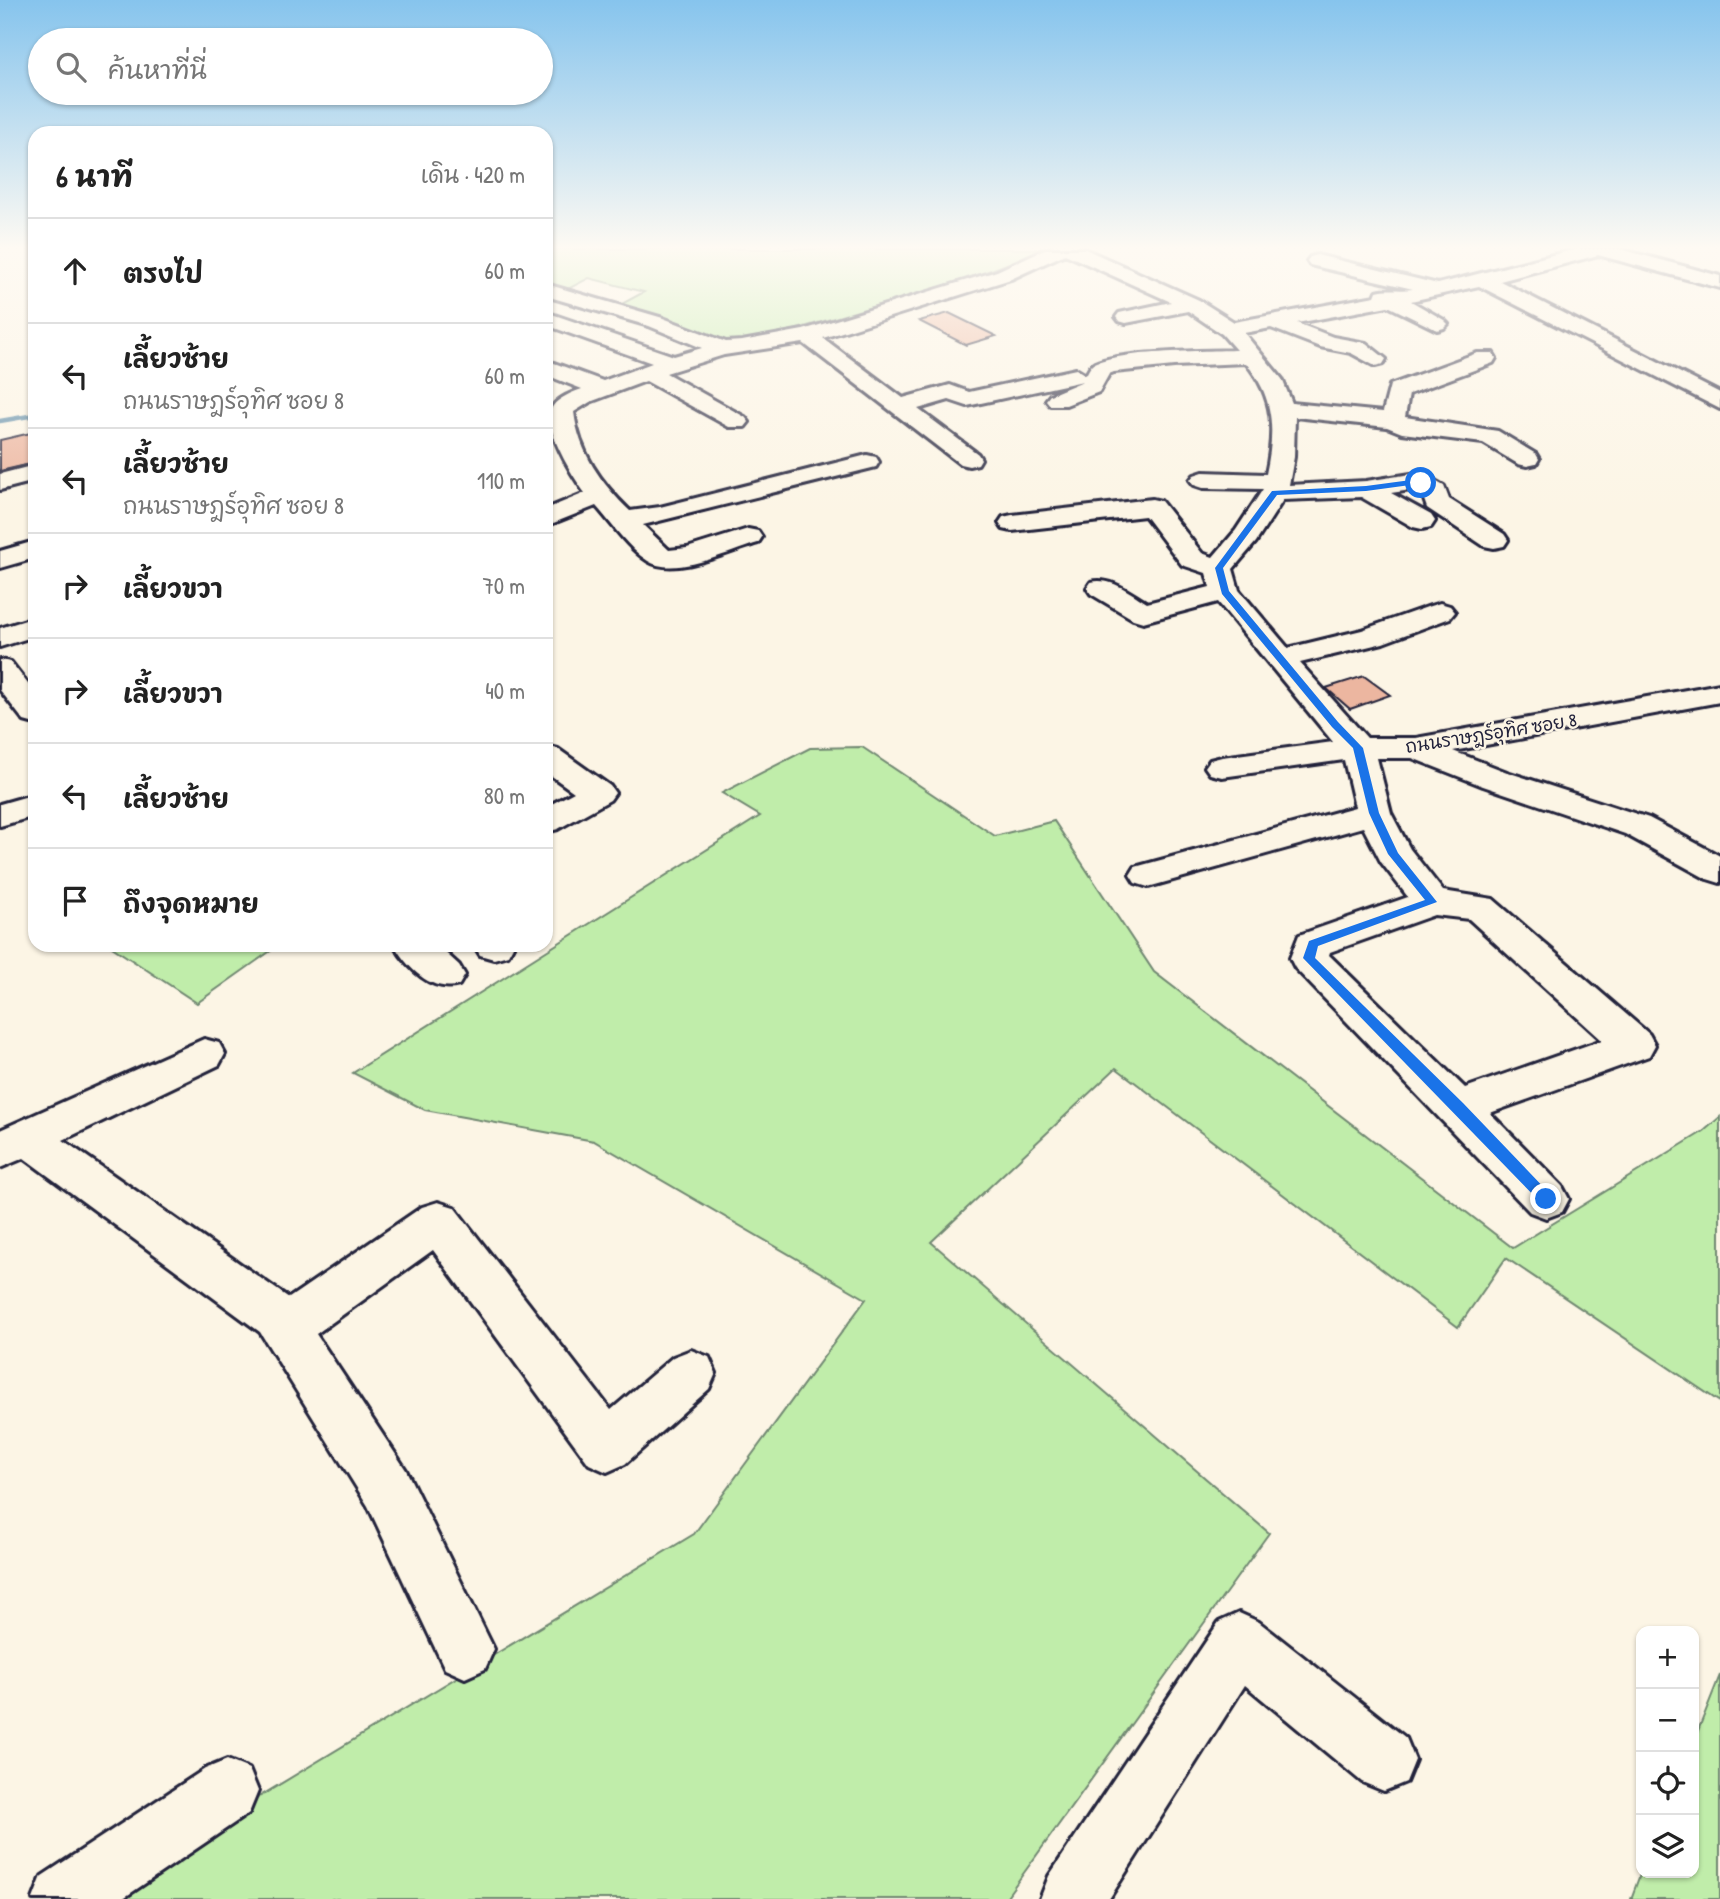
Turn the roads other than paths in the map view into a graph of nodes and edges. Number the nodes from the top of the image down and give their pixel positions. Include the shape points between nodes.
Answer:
1 (601, 338) edge
2 (695, 338) edge
3 (798, 338) edge
4 (809, 338) edge
5 (1237, 338) edge
6 (1316, 338) edge
7 (1599, 338) edge
8 (723, 349) junction
9 (1252, 356) junction
10 (1485, 358) dead end
11 (1375, 359) dead end
12 (673, 363) junction
13 (553, 370) edge
14 (647, 372) junction
15 (1076, 376) dead end
16 (602, 389) junction
17 (1058, 400) dead end
18 (1720, 402) edge
19 (901, 406) junction
20 (1283, 409) junction
21 (1392, 420) junction
22 (737, 422) dead end
23 (557, 448) edge
24 (969, 458) dead end
25 (1527, 459) dead end
26 (867, 462) dead end
27 (28, 476) edge
28 (1203, 480) dead end
29 (0, 482) edge
30 (1276, 487) junction
31 (1366, 489) junction
32 (600, 496) junction
33 (553, 515) edge
34 (624, 520) junction
35 (1422, 521) dead end
36 (1012, 523) dead end
37 (748, 537) dead end
38 (1494, 540) dead end
39 (28, 551) edge
40 (0, 560) edge
41 (1222, 580) junction
42 (1101, 588) dead end
43 (1440, 612) dead end
44 (28, 628) edge
45 (0, 638) edge
46 (1280, 659) junction
47 (0, 669) edge
48 (1720, 694) edge
49 (28, 705) edge
50 (1358, 748) junction
51 (1416, 748) junction
52 (553, 761) edge
53 (1222, 766) dead end
54 (28, 807) edge
55 (1374, 813) junction
56 (0, 815) edge
57 (553, 817) edge
58 (1720, 871) edge
59 (1148, 875) dead end
60 (1432, 902) junction
61 (420, 952) edge
62 (444, 975) dead end
63 (204, 1054) dead end
64 (1458, 1107) junction
65 (14, 1144) edge
66 (1546, 1199) dead end
67 (284, 1329) junction
68 (691, 1373) dead end
69 (465, 1649) dead end
70 (1384, 1760) dead end
71 (227, 1791) dead end
72 (65, 1899) edge
73 (1072, 1899) edge

1 - 12 street
2 - 8 street
3 - 8 street
4 - 19 street
5 - 9 street
6 - 11 street via 1359,348
7 - 18 street
8 - 12 street
9 - 17 street via 1109,366 1100,370 1091,387
9 - 20 street via 1271,379
10 - 21 street via 1398,390
12 - 14 street
13 - 16 street
14 - 16 street
14 - 22 street
15 - 19 street via 967,399 950,392
16 - 23 street via 562,409
19 - 24 street
20 - 21 street
20 - 30 street
21 - 25 street via 1402,426 1489,436
23 - 32 street
26 - 34 street via 661,515
27 - 29 street
28 - 30 street
30 - 31 street
30 - 41 street
31 - 35 street
31 - 38 street via 1421,483 1437,493 1436,502
32 - 33 street
32 - 34 street
34 - 37 street via 665,559
36 - 41 street via 1152,507 1192,559
39 - 40 street
41 - 42 street via 1143,613
41 - 46 street
43 - 46 street via 1372,637
44 - 45 street
46 - 50 street
47 - 49 street
48 - 51 street, ถนนราษฎร์อุทิศ ซอย 8
50 - 51 street, ถนนราษฎร์อุทิศ ซอย 8
50 - 53 street, ถนนราษฎร์อุทิศ ซอย 8
50 - 55 street
51 - 58 street via 1637,827
52 - 57 street via 598,793
54 - 56 street
55 - 59 street
55 - 60 street via 1394,854
60 - 64 street via 1313,944 1309,958
60 - 64 street via 1480,908 1634,1045
61 - 62 street
63 - 65 street
64 - 66 street
65 - 67 street via 277,1317
67 - 68 street via 438,1221 607,1447
67 - 69 street via 387,1488
70 - 73 street via 1239,1642
71 - 72 street

